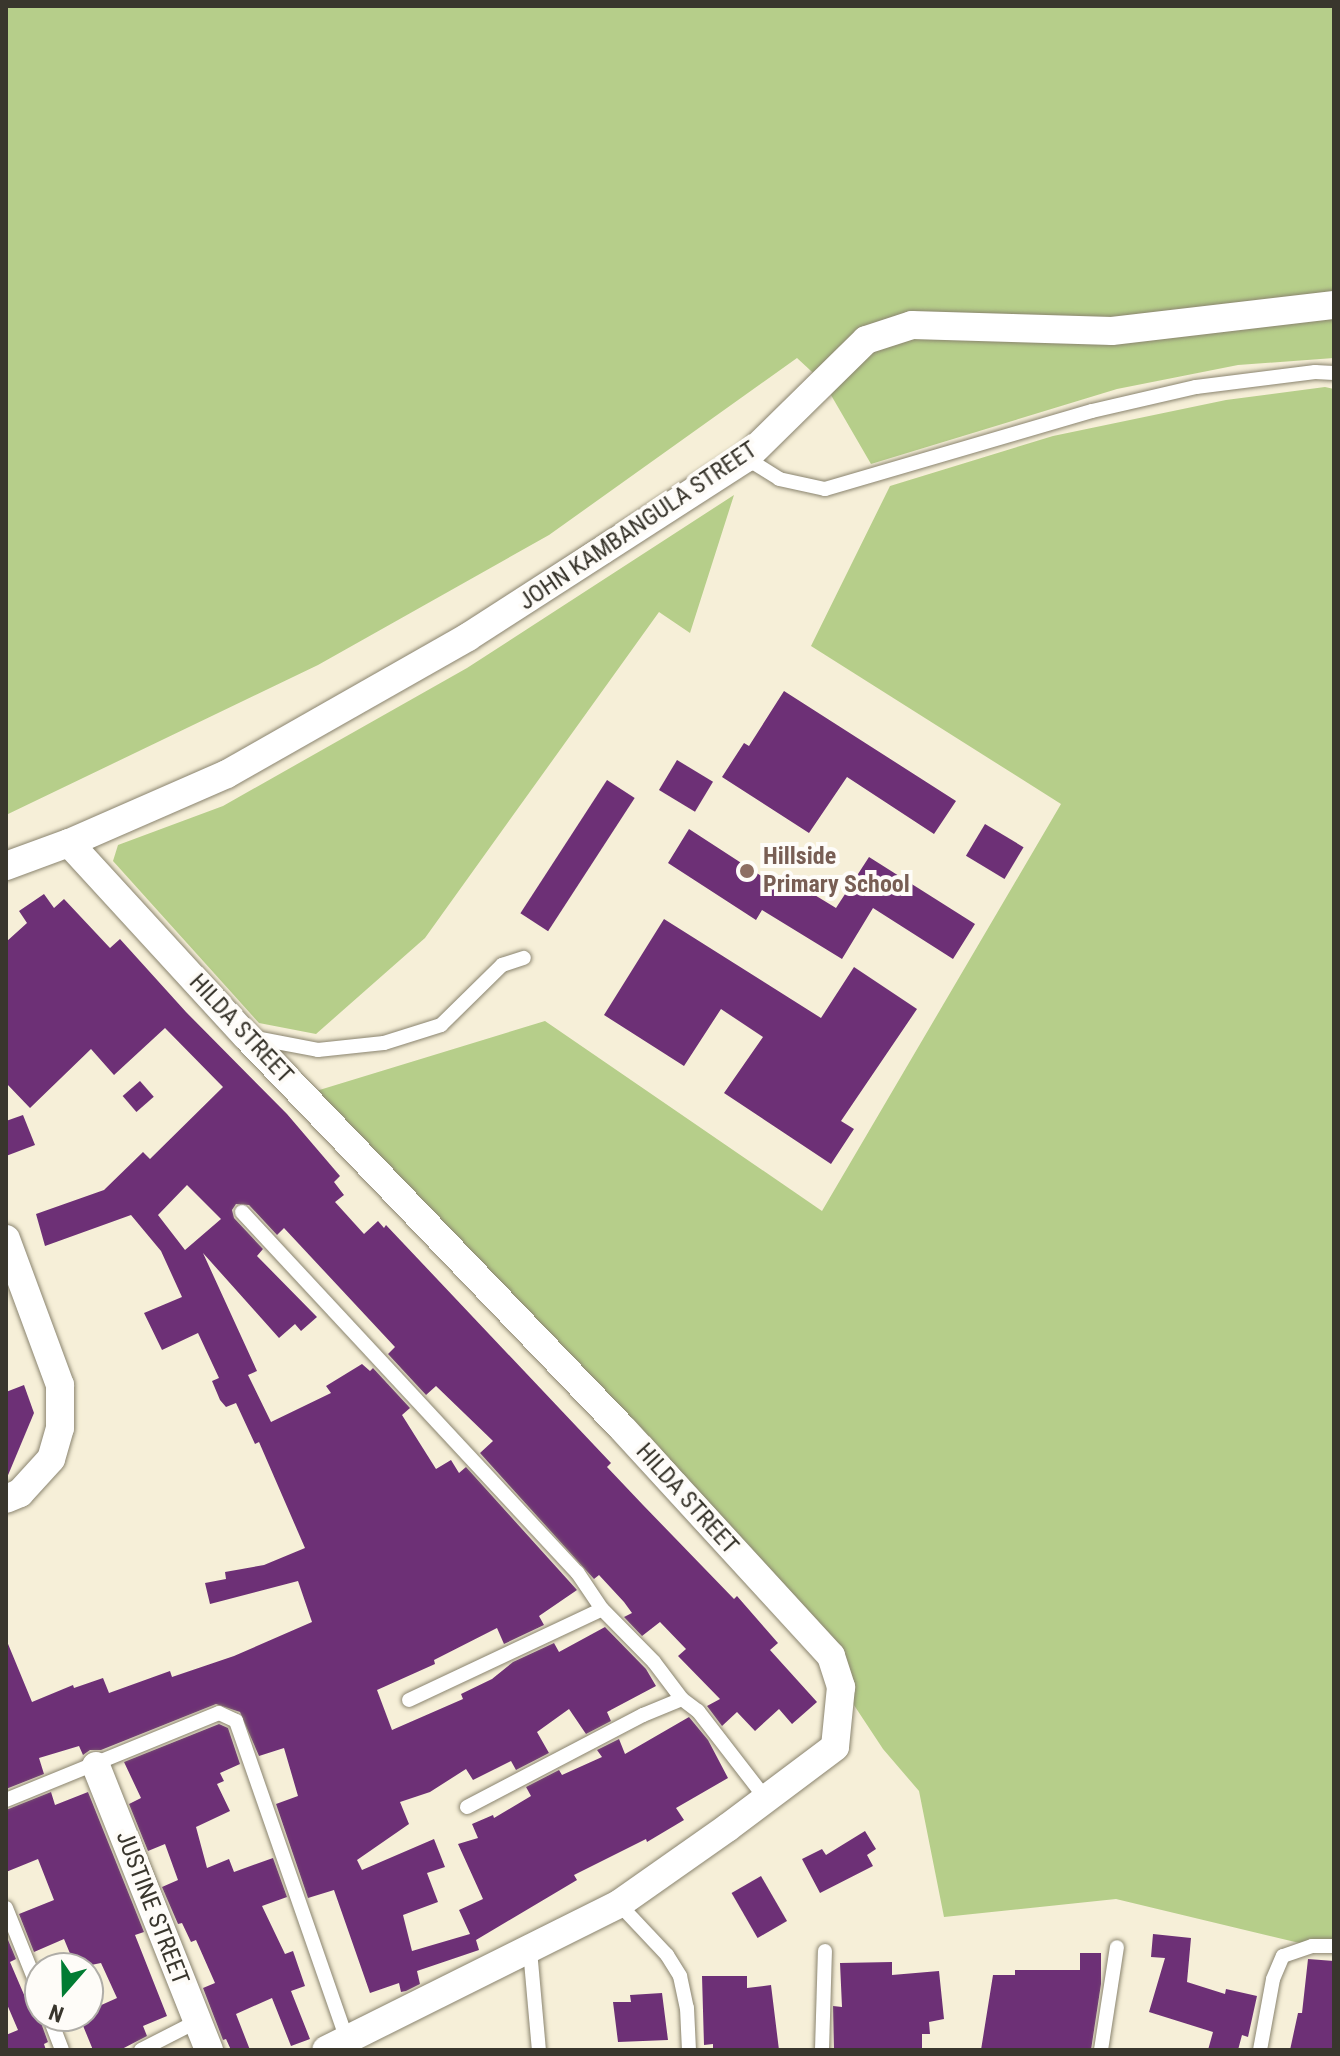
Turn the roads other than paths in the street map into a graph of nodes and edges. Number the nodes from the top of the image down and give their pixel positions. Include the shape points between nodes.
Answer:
1 (1334, 305) edge
2 (1334, 373) edge
3 (746, 458) junction
4 (69, 843) junction
5 (6, 866) edge
6 (524, 958) dead end
7 (246, 1036) junction
8 (242, 1212) dead end
9 (6, 1239) edge
10 (6, 1499) edge
11 (602, 1609) junction
12 (682, 1699) junction
13 (409, 1700) dead end
14 (96, 1766) junction
15 (766, 1799) junction
16 (6, 1800) edge
17 (467, 1807) dead end
18 (619, 1904) junction
19 (6, 1908) edge
20 (1334, 1946) edge
21 (1117, 1947) dead end
22 (530, 1950) junction
23 (825, 1951) dead end
24 (24, 1953) edge
25 (196, 2022) junction
26 (336, 2043) edge
27 (141, 2050) edge
28 (209, 2050) edge
29 (539, 2050) edge
30 (689, 2050) edge
31 (822, 2050) edge
32 (1101, 2050) edge
33 (1260, 2050) edge

1 - 3 street, JOHN KAMBANGULA STREET via 1112,331 912,325 866,340
2 - 3 lane via 1196,387 1152,397 825,489 779,479
3 - 4 street, JOHN KAMBANGULA STREET via 658,518 354,704 227,774
4 - 5 street, JOHN KAMBANGULA STREET
4 - 7 street, HILDA STREET
6 - 7 lane via 502,965 441,1025 384,1043 318,1050
7 - 15 street, HILDA STREET via 623,1429 831,1656 841,1687 835,1747
8 - 11 lane via 543,1534
9 - 10 street via 60,1385 60,1428 51,1459 20,1493
11 - 12 lane
11 - 13 lane
12 - 15 lane via 698,1711
12 - 17 lane
14 - 16 lane
14 - 25 street, JUSTINE STREET
14 - 26 lane via 219,1713 236,1721
15 - 18 street, HILDA STREET
18 - 22 street, HILDA STREET
18 - 30 lane via 680,1976
19 - 24 lane
20 - 33 lane via 1312,1946 1283,1956 1273,1979
21 - 32 lane
22 - 26 street, HILDA STREET
22 - 29 lane
23 - 31 lane
25 - 27 lane
25 - 28 street, JUSTINE STREET

